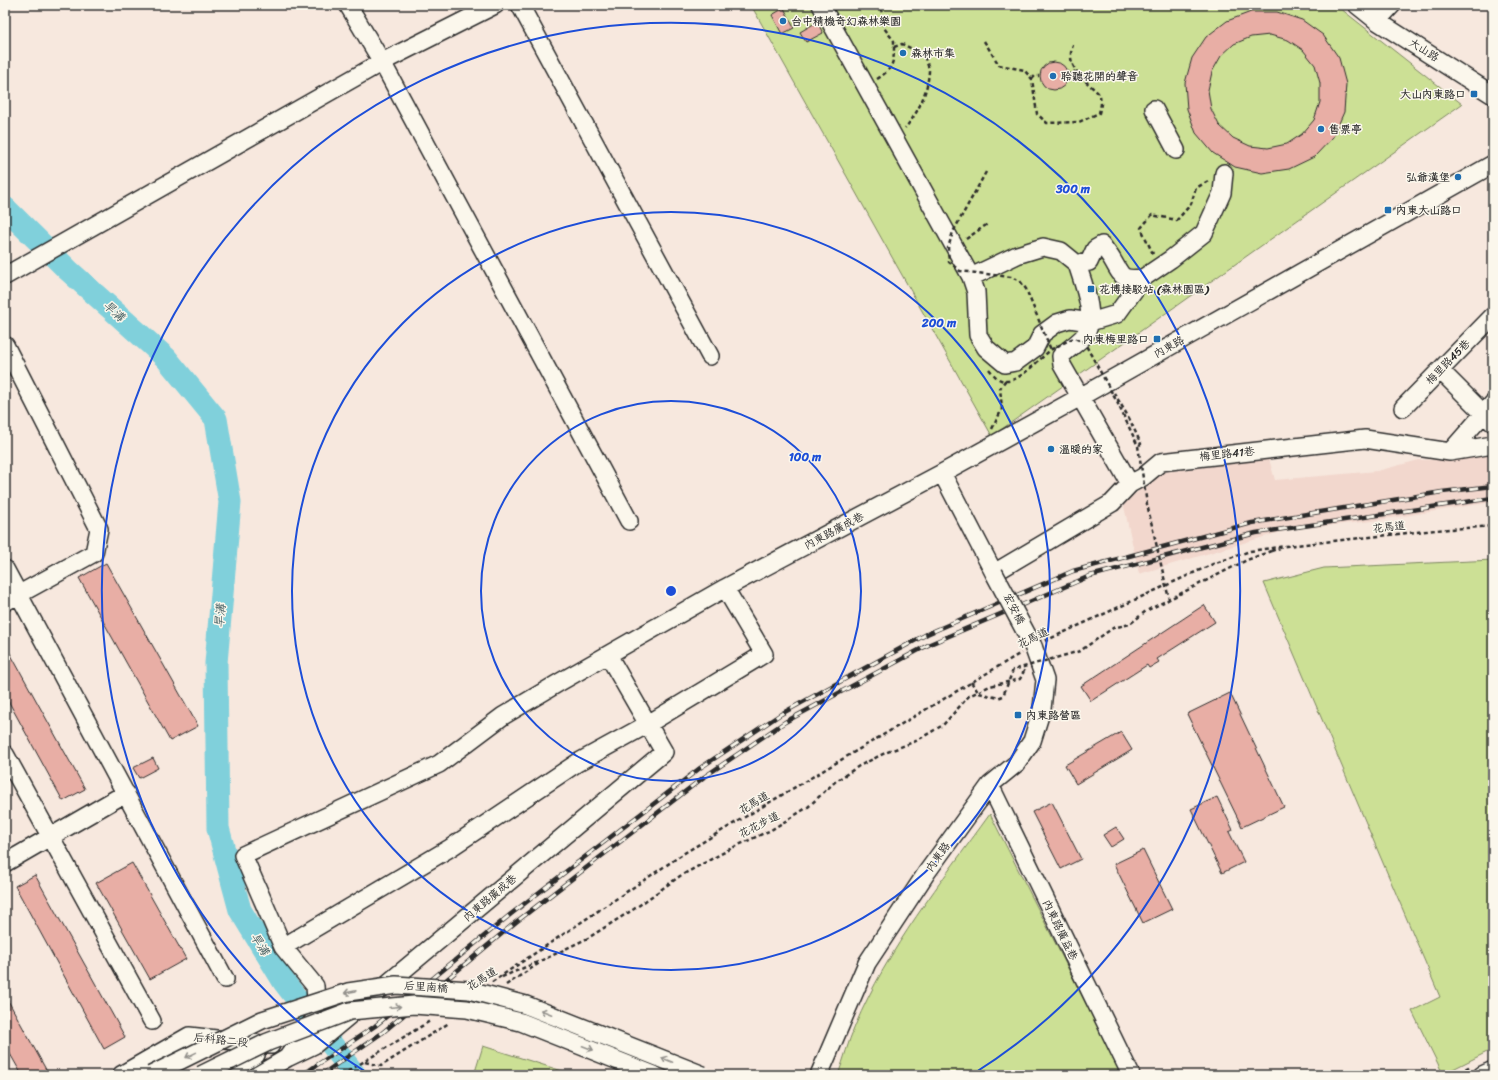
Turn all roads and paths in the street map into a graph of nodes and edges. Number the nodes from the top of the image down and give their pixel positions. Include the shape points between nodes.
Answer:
1 (348, 5) edge
2 (496, 5) edge
3 (520, 5) edge
4 (821, 5) edge
5 (885, 5) edge
6 (1357, 5) edge
7 (1392, 5) edge
8 (1377, 21) junction
9 (984, 41) dead end
10 (1073, 45) dead end
11 (894, 47) junction
12 (382, 62) junction
13 (1075, 71) junction
14 (1068, 74) dead end
15 (1039, 76) dead end
16 (1032, 79) junction
17 (866, 86) junction
18 (1493, 94) edge
19 (1154, 109) dead end
20 (894, 140) junction
21 (1176, 150) dead end
22 (1493, 164) edge
23 (986, 172) dead end
24 (1224, 173) joint
25 (989, 223) dead end
26 (954, 246) junction
27 (1077, 264) junction
28 (1160, 267) junction
29 (969, 274) junction
30 (5, 276) edge
31 (1143, 278) junction
32 (1493, 316) edge
33 (1090, 322) junction
34 (5, 345) edge
35 (1052, 350) junction
36 (710, 356) dead end
37 (1016, 362) junction
38 (989, 369) dead end
39 (1440, 370) junction
40 (1115, 396) dead end
41 (1080, 397) junction
42 (1403, 408) dead end
43 (1490, 413) edge
44 (987, 432) dead end
45 (1493, 445) edge
46 (1138, 446) junction
47 (1450, 452) junction
48 (942, 473) junction
49 (1130, 484) junction
50 (628, 521) dead end
51 (1493, 526) edge
52 (1286, 546) junction
53 (5, 569) edge
54 (994, 573) junction
55 (725, 588) junction
56 (12, 598) edge
57 (1169, 599) junction
58 (1033, 646) junction
59 (608, 655) junction
60 (1026, 668) junction
61 (970, 682) junction
62 (978, 692) junction
63 (648, 724) junction
64 (5, 754) edge
65 (990, 785) junction
66 (126, 792) junction
67 (50, 836) junction
68 (5, 862) edge
69 (283, 947) junction
70 (225, 979) dead end
71 (497, 979) junction
72 (490, 984) dead end
73 (431, 1020) dead end
74 (152, 1021) dead end
75 (301, 1038) junction
76 (217, 1039) junction
77 (273, 1045) junction
78 (287, 1058) junction
79 (1493, 1070) edge
80 (121, 1075) edge
81 (151, 1075) edge
82 (201, 1075) edge
83 (218, 1075) edge
84 (223, 1075) edge
85 (258, 1075) edge
86 (342, 1075) edge
87 (654, 1075) edge
88 (703, 1075) edge
89 (820, 1075) edge
90 (1131, 1075) edge
91 (1482, 1075) edge

1 - 12 street
2 - 12 street
3 - 36 street
4 - 17 street
5 - 11 path via 881,8 884,28 894,41
6 - 8 street, 大山路
7 - 8 street
8 - 18 street, 大山路
9 - 16 path via 999,65 1024,70
10 - 13 path via 1070,53
11 - 17 path via 894,63 885,74
11 - 20 path via 902,44 923,54 929,70 924,95 914,119
12 - 30 street
12 - 50 street
13 - 14 path
13 - 16 path via 1100,95 1101,104 1099,113 1079,122 1047,123 1037,114
15 - 16 path
17 - 20 street
19 - 21 street
20 - 26 street
22 - 41 street, 內東路
23 - 29 path, bridge via 953,232 948,248 949,262
24 - 28 street via 1222,193 1204,233
24 - 28 path via 1196,188 1191,204 1176,220 1152,216 1141,228
25 - 26 path
26 - 29 street
27 - 29 street via 1061,251 1043,247
27 - 31 street via 1089,262 1095,249 1102,245 1113,259 1120,275 1128,279
27 - 33 street via 1089,305
28 - 31 street
29 - 35 path, bridge via 1011,277 1020,281 1026,289
29 - 37 street via 976,292 978,335 986,348 1005,364
31 - 33 street via 1117,314
32 - 39 street, 梅里路45巷
33 - 37 street via 1070,319 1057,323 1042,334 1035,348
33 - 41 street via 1085,335 1061,356 1062,365
34 - 56 street via 99,529 94,553
35 - 38 path, bridge via 1017,379 1007,381 996,378
35 - 46 path, bridge via 1074,338 1084,342
37 - 44 path via 1000,388 1002,409 993,428
39 - 42 street, 梅里路45巷
39 - 43 street
40 - 46 path, bridge via 1141,444
41 - 48 street, 內東路
41 - 49 street
43 - 47 street
45 - 47 street, 梅里路41巷
46 - 57 path, bridge via 1147,504
47 - 49 street, 梅里路41巷 via 1365,439 1161,462 1144,477
48 - 54 street
48 - 55 street, 內東路廣成巷
49 - 54 street, 梅里路41巷 via 1112,502
51 - 52 path, 花馬道
52 - 57 path, 花馬道, bridge via 1247,560
52 - 58 path, 花馬道 via 1250,551 1213,564
53 - 56 street
54 - 58 street, 宏安橋, bridge
55 - 59 street, 內東路廣成巷
55 - 63 street via 764,654
56 - 66 street
57 - 60 path, 花馬道, bridge via 1146,611 1130,624 1113,628 1080,652
58 - 61 path, 花馬道
58 - 65 street, 內東路 via 1045,680 1042,709 1032,740 1017,763
59 - 63 street, 內東路廣成巷
59 - 69 street via 503,716 439,764 243,855
60 - 62 path, 花花步道 via 1020,679 990,686
60 - 62 path, 花馬道, bridge via 1014,670 1003,696 998,698
61 - 62 path
61 - 71 path, 花馬道 via 686,852
62 - 71 path, 花花步道 via 969,696 943,725 916,741 859,766 836,781 808,807 770,830 680,876 588,938
63 - 69 street via 577,763 450,848
63 - 78 street, 內東路廣成巷 via 664,752 314,1045
64 - 67 street
65 - 89 street, 內東路 via 927,872 867,963
65 - 90 street, 內東路廣益巷
66 - 67 street
66 - 70 street
67 - 68 street
67 - 74 street
69 - 75 street, bridge via 315,986 317,1015
71 - 72 path, 花馬道
73 - 86 path
75 - 77 street
75 - 78 street
76 - 77 street, 后科路二段
76 - 80 street, 后科路二段 via 189,1036
76 - 83 street via 225,1057
77 - 84 street, 后科路二段
78 - 85 street
79 - 91 street
88 -> 81 street, 后里南橋, bridge via 526,1005 469,990 396,985 348,992 262,1020
82 -> 87 street, 后里南橋, bridge via 268,1042 350,1011 414,1005 467,1009 521,1022

